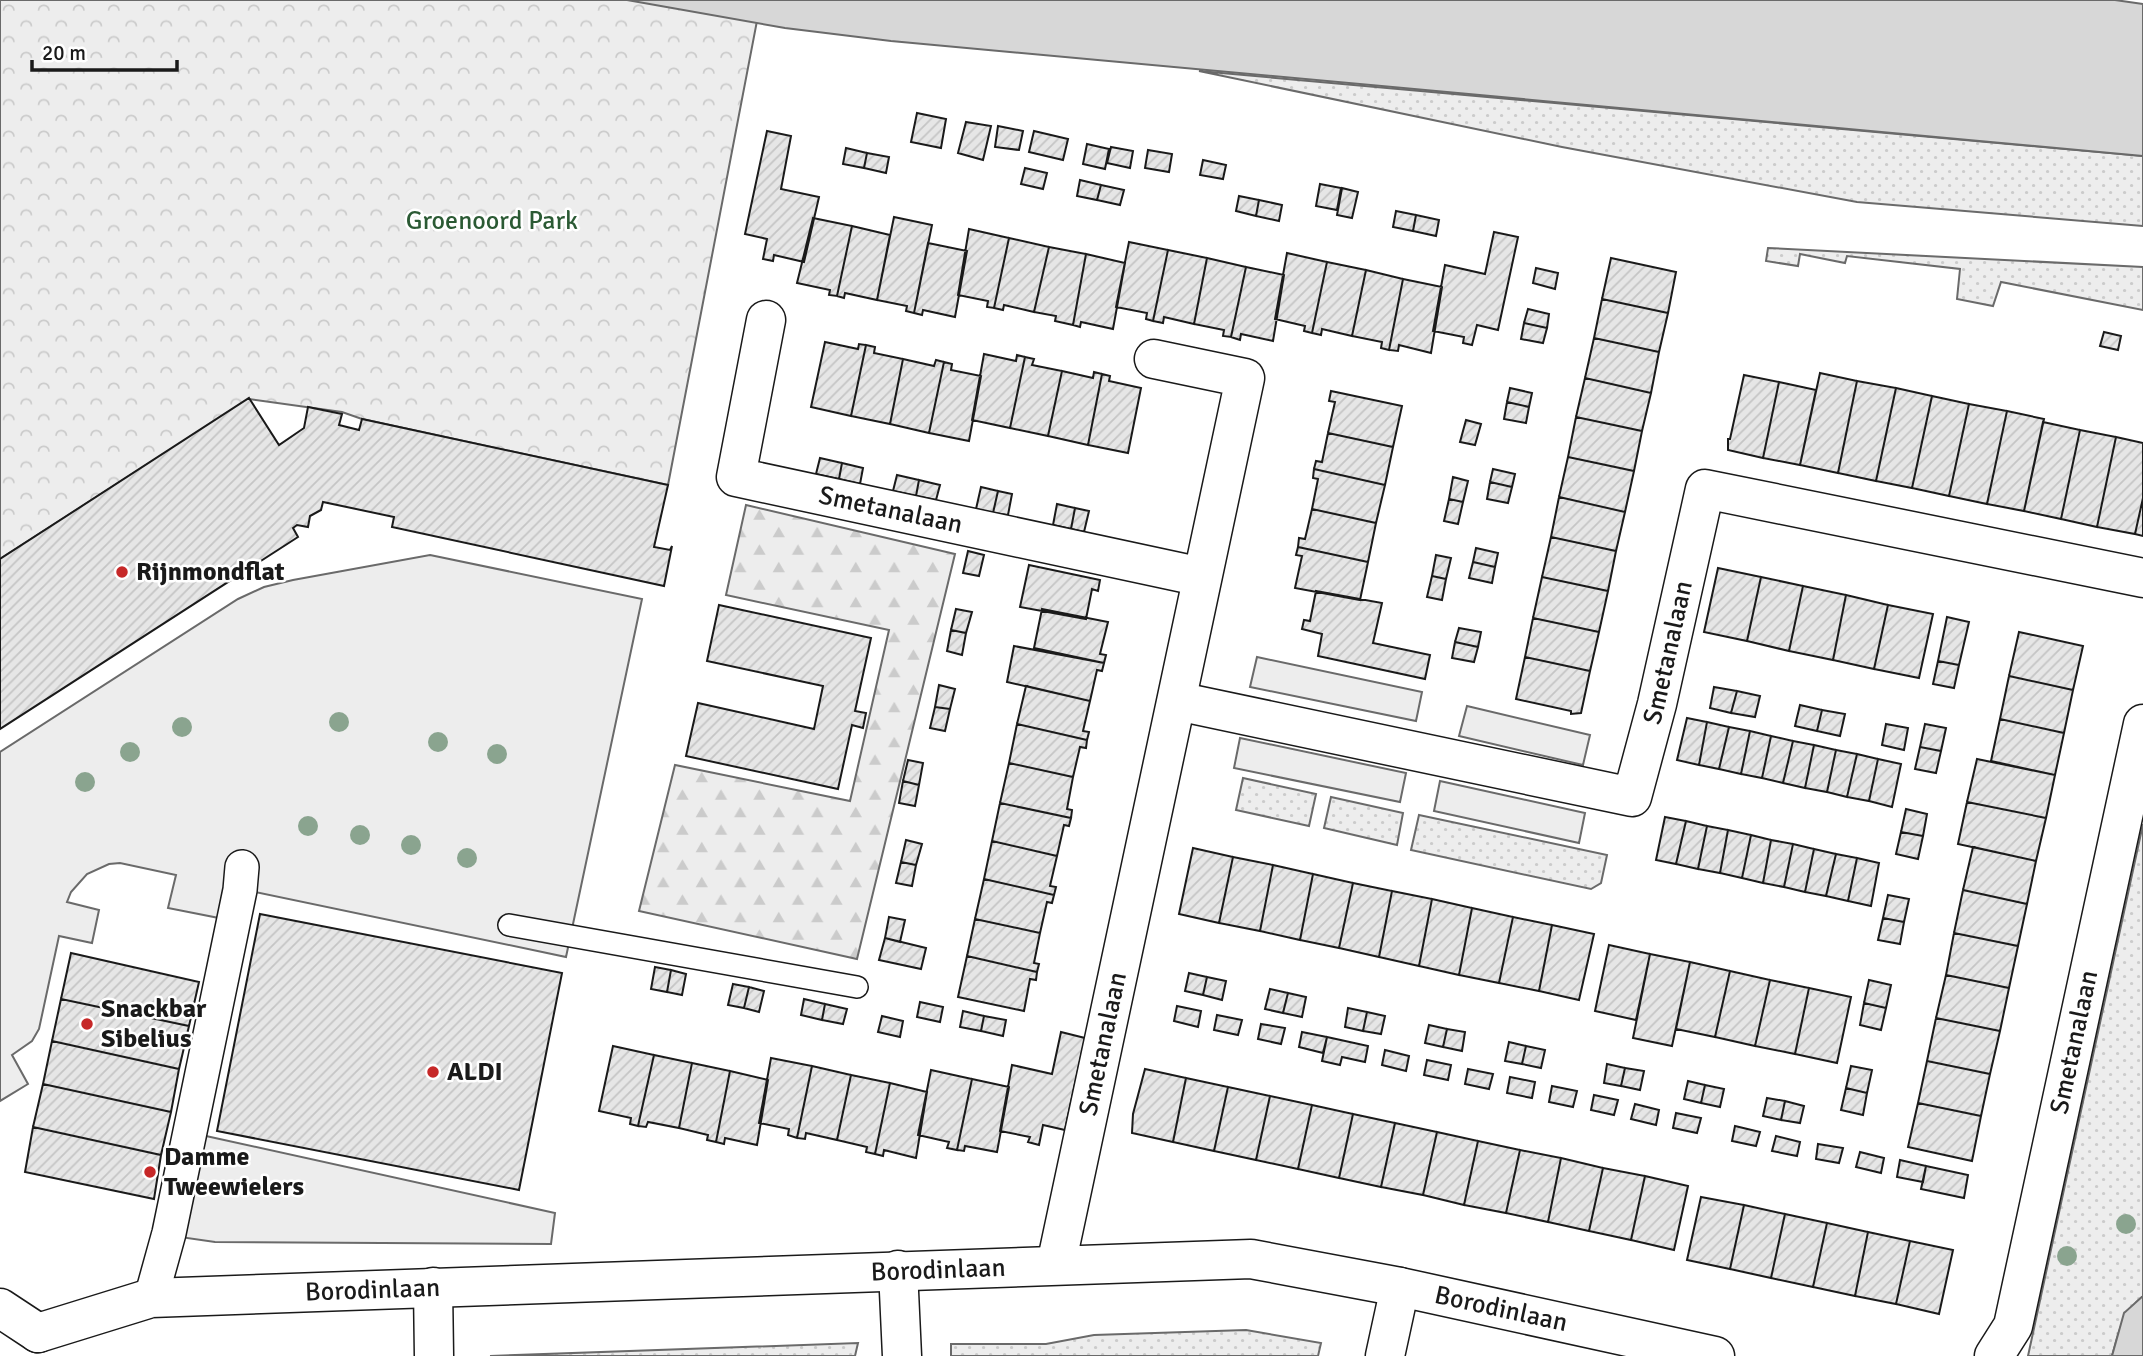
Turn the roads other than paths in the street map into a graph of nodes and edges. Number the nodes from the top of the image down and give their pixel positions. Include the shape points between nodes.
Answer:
1 (766, 320) dead end
2 (1154, 359) dead end
3 (1202, 578) junction
4 (2143, 578) edge
5 (1177, 701) junction
6 (2143, 724) edge
7 (242, 867) dead end
8 (509, 925) dead end
9 (857, 987) dead end
10 (1056, 1265) junction
11 (898, 1270) junction
12 (433, 1287) junction
13 (1400, 1287) junction
14 (151, 1298) junction
15 (0, 1308) edge
16 (39, 1345) edge
17 (435, 1356) edge
18 (902, 1356) edge
19 (1385, 1356) edge
20 (1716, 1356) edge
21 (1994, 1356) edge

1 - 3 street, Smetanalaan via 736,477
2 - 3 street, Smetanalaan via 1245,378
3 - 5 street, Smetanalaan
4 - 5 street, Smetanalaan via 1705,489 1632,797
5 - 10 street, Smetanalaan
6 - 21 street, Smetanalaan via 2013,1326
7 - 14 street via 169,1233
8 - 9 lane
10 - 11 street, Borodinlaan
10 - 13 street, Borodinlaan via 1251,1259
11 - 12 street, Borodinlaan
11 - 18 street
12 - 14 street, Borodinlaan
12 - 17 street
13 - 19 street
13 - 20 street, Borodinlaan
14 - 16 street, Borodinlaan
15 - 16 street

